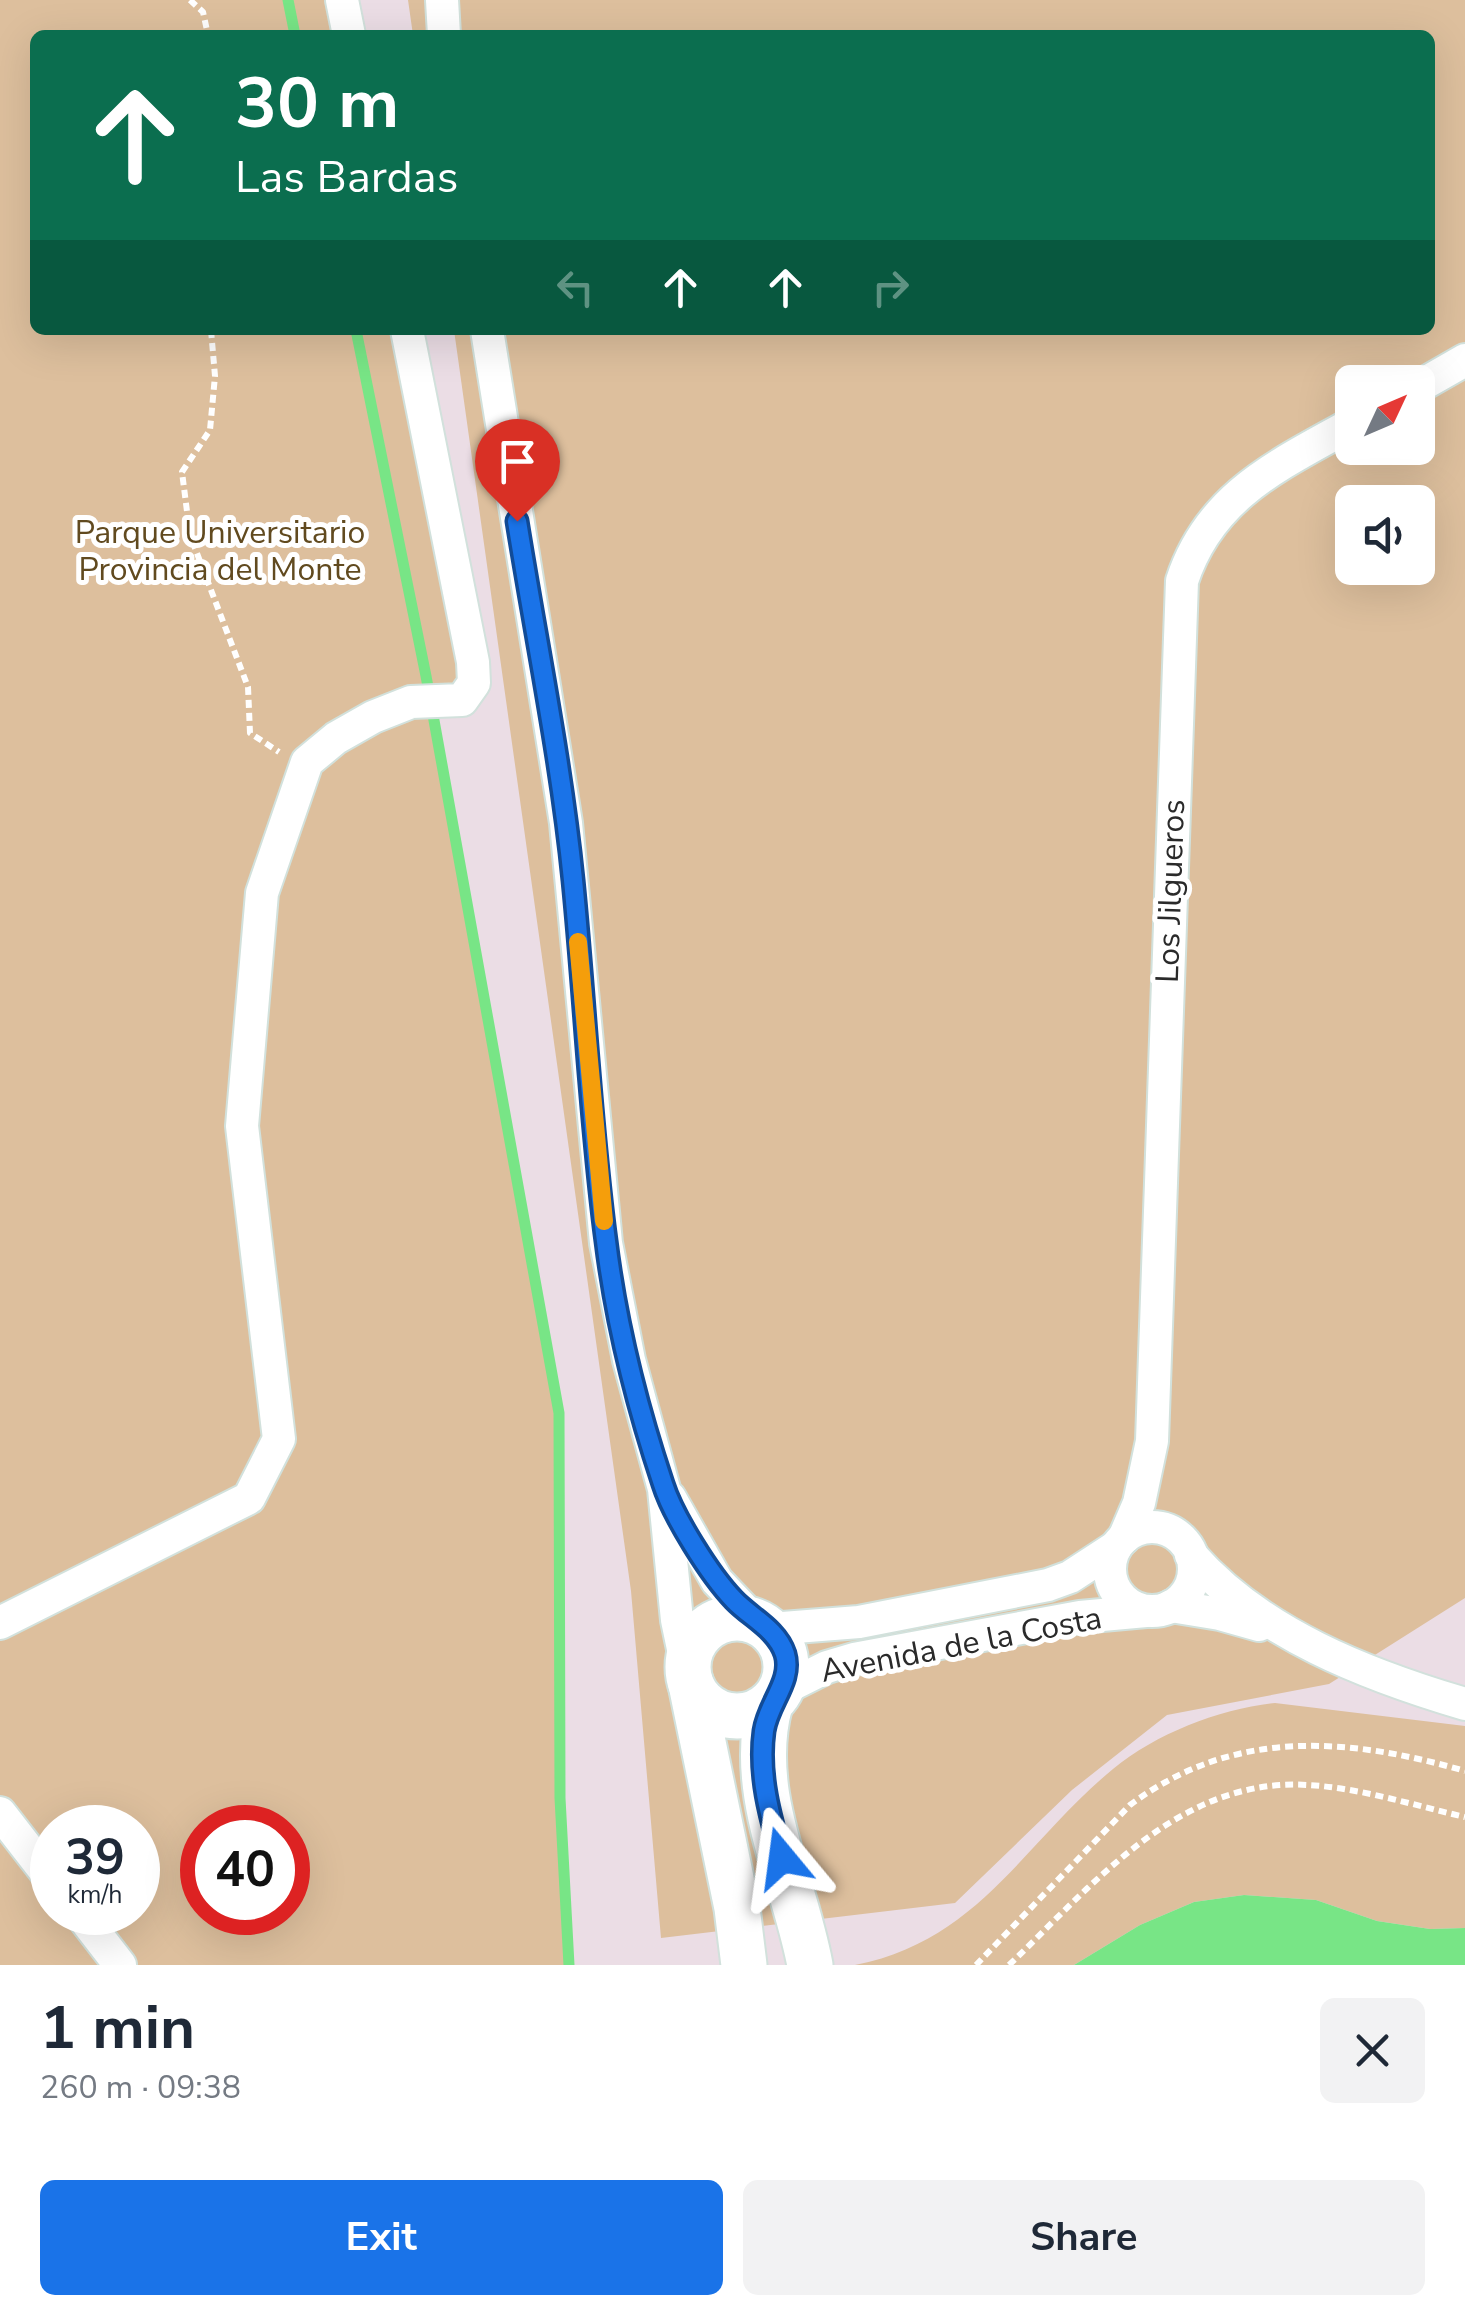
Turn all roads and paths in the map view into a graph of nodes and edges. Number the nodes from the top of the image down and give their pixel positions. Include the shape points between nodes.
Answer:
1 (190, 0) edge
2 (342, 0) edge
3 (442, 0) edge
4 (207, 30) edge
5 (348, 30) edge
6 (444, 30) edge
7 (211, 335) edge
8 (408, 335) edge
9 (488, 335) edge
10 (1465, 360) edge
11 (1435, 377) edge
12 (1335, 434) edge
13 (307, 762) junction
14 (1152, 1441) junction
15 (664, 1488) junction
16 (1120, 1543) junction
17 (1187, 1548) junction
18 (1159, 1609) junction
19 (0, 1623) edge
20 (762, 1625) junction
21 (1301, 1639) junction
22 (689, 1676) junction
23 (775, 1697) junction
24 (1465, 1704) edge
25 (1465, 1771) edge
26 (0, 1813) edge
27 (1465, 1817) edge
28 (30, 1852) edge
29 (96, 1935) edge
30 (120, 1965) edge
31 (744, 1965) edge
32 (810, 1965) edge
33 (976, 1965) edge
34 (1010, 1965) edge

1 - 4 path via 203,12
2 - 5 street
3 - 6 street
7 - 13 path via 210,430 182,472 190,535 248,687 250,733
8 - 13 street via 474,683 462,700 412,702 373,717
9 - 15 street via 566,823 606,1243 628,1360
10 - 11 street
12 - 14 street, Los Jilgueros via 1274,468 1214,518 1192,549 1182,581
13 - 19 street via 262,893 242,1126 280,1439 248,1498
14 - 16 street, Los Jilgueros via 1139,1503
14 - 17 street, Los Jilgueros via 1166,1508
15 - 20 street via 717,1581
15 - 22 street
16 - 17 street, Avenida de la Costa via 1134,1531 1160,1528
16 - 18 street, Avenida de la Costa via 1110,1573 1114,1587 1133,1607
16 - 20 street, Avenida de la Costa via 1048,1585 859,1622
17 - 18 street via 1189,1588
17 - 21 street, Avenida de la Costa via 1227,1593
18 - 21 street, Avenida de la Costa via 1220,1614
18 - 23 street, Avenida de la Costa via 854,1659
20 - 22 street via 739,1617 707,1626 690,1652
20 - 23 street via 786,1658
21 - 24 street, Avenida de la Costa
22 - 23 street via 698,1698 725,1714 756,1712
22 - 31 street
23 - 32 street via 762,1750 765,1788
25 - 33 path via 1329,1745 1264,1748 1205,1762 1130,1805
26 - 28 street
27 - 34 path via 1302,1784 1213,1800 1162,1824
29 - 30 street

